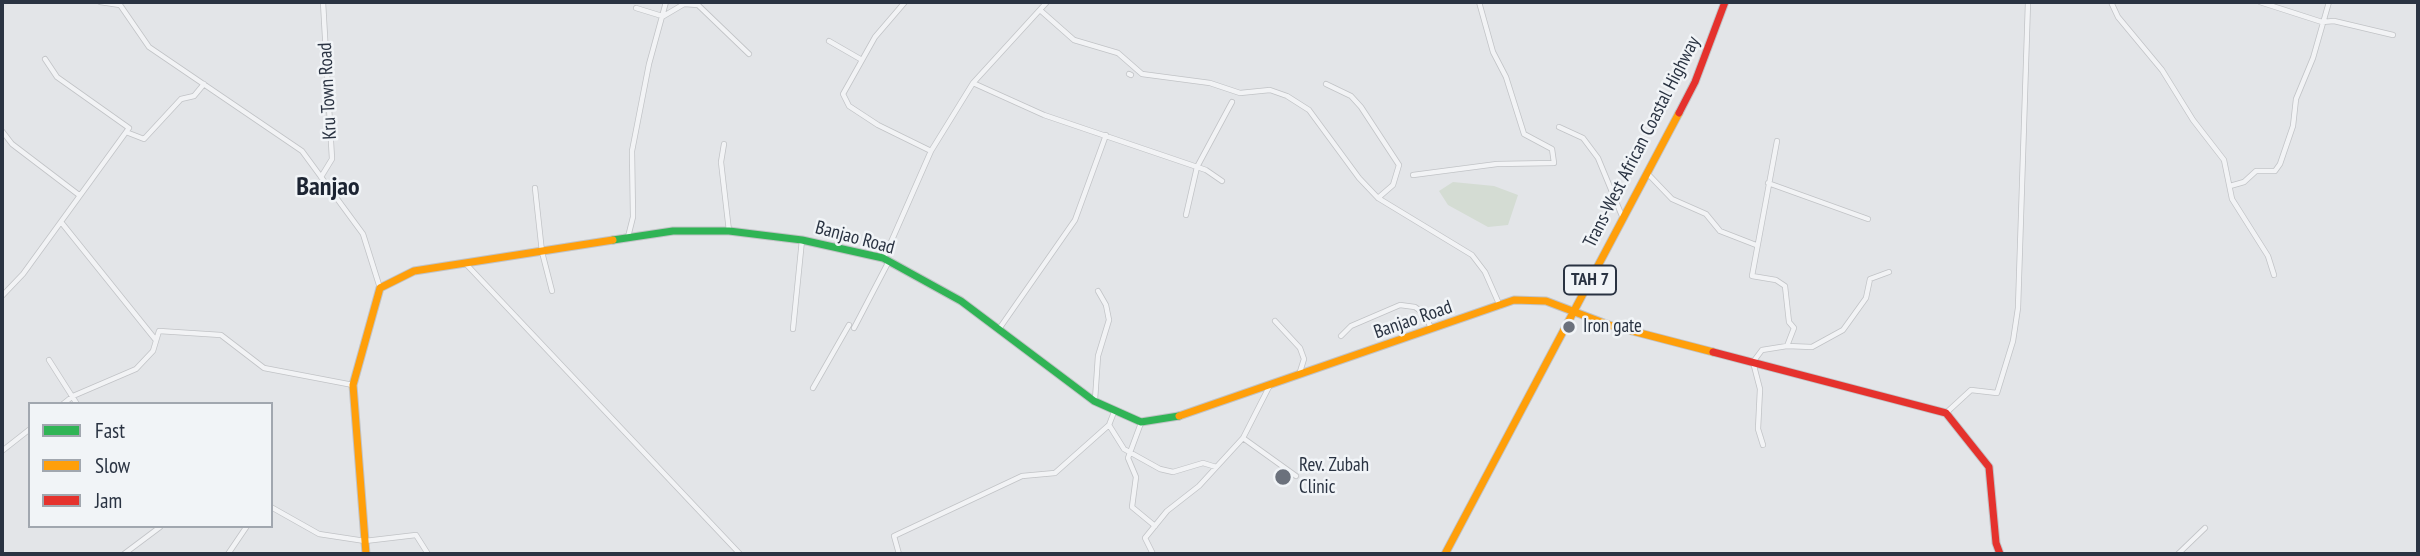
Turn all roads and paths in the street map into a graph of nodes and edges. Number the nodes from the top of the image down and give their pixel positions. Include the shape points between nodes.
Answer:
1 (100, 2) edge
2 (323, 2) edge
3 (666, 2) edge
4 (905, 2) edge
5 (1047, 2) edge
6 (1479, 2) edge
7 (1726, 2) edge
8 (2028, 2) edge
9 (2111, 2) edge
10 (2260, 2) edge
11 (2329, 2) edge
12 (119, 4) edge
13 (636, 8) dead end
14 (1040, 10) junction
15 (662, 17) junction
16 (2322, 22) junction
17 (2393, 35) dead end
18 (829, 41) dead end
19 (749, 54) dead end
20 (45, 58) dead end
21 (862, 60) junction
22 (973, 83) junction
23 (204, 84) junction
24 (1326, 84) dead end
25 (1232, 102) dead end
26 (1559, 127) dead end
27 (2, 131) edge
28 (126, 132) junction
29 (1105, 135) junction
30 (1777, 141) dead end
31 (724, 144) dead end
32 (931, 151) junction
33 (1197, 167) junction
34 (1647, 173) junction
35 (1413, 175) dead end
36 (321, 177) junction
37 (1222, 181) dead end
38 (1768, 183) junction
39 (2230, 186) junction
40 (535, 188) dead end
41 (79, 195) junction
42 (1378, 198) junction
43 (1186, 215) dead end
44 (1623, 217) junction
45 (1867, 219) dead end
46 (61, 222) junction
47 (729, 231) junction
48 (628, 237) junction
49 (802, 240) junction
50 (1756, 245) junction
51 (542, 252) junction
52 (886, 260) junction
53 (466, 264) junction
54 (1889, 272) dead end
55 (2274, 275) dead end
56 (380, 288) junction
57 (552, 291) dead end
58 (1098, 291) dead end
59 (2, 296) edge
60 (1500, 307) junction
61 (1572, 313) junction
62 (1275, 321) dead end
63 (793, 329) dead end
64 (1432, 330) junction
65 (998, 331) junction
66 (1341, 335) dead end
67 (155, 339) junction
68 (1787, 346) junction
69 (49, 360) dead end
70 (1753, 362) junction
71 (1298, 375) junction
72 (353, 385) junction
73 (1270, 385) junction
74 (813, 388) dead end
75 (72, 396) junction
76 (1094, 401) junction
77 (65, 402) edge
78 (76, 402) edge
79 (1114, 412) junction
80 (1946, 413) junction
81 (1141, 422) junction
82 (1109, 425) junction
83 (28, 431) edge
84 (1243, 438) junction
85 (1763, 445) dead end
86 (2, 451) edge
87 (1130, 452) junction
88 (1216, 467) junction
89 (1296, 476) dead end
90 (273, 508) edge
91 (1155, 526) junction
92 (159, 528) edge
93 (246, 528) edge
94 (2205, 528) dead end
95 (365, 541) junction
96 (124, 554) edge
97 (228, 554) edge
98 (366, 554) edge
99 (428, 554) edge
100 (740, 554) edge
101 (899, 554) edge
102 (1153, 554) edge
103 (1445, 554) edge
104 (2000, 554) edge
105 (2178, 554) edge

1 - 12 street
2 - 36 street, Kru Town Road via 332,159
3 - 15 street
4 - 21 street
5 - 14 street
6 - 35 street via 1524,134 1552,149 1553,163 1497,164
7 - 34 main road, Trans-West African Coastal Highway / TAH 7 via 1695,82
8 - 80 street via 2018,308 2013,341 1997,393 1971,390
9 - 39 street via 2224,160
10 - 16 street
11 - 16 street
12 - 23 street via 149,47
13 - 15 street
14 - 22 street
14 - 42 street via 1074,40 1118,53 1142,74 1210,83 1240,93 1270,90 1287,96 1309,110
15 - 19 street via 684,4 698,5
15 - 48 street via 632,151
16 - 17 street
16 - 39 street via 2280,164 2275,171 2256,171
18 - 21 street
20 - 28 street via 57,77 129,128
21 - 32 street via 843,94 849,106
22 - 29 street via 1044,115
22 - 32 street
23 - 28 street via 194,96 181,99 144,139
23 - 36 street via 302,151
24 - 42 street via 1351,96 1361,107 1399,165 1393,186
25 - 33 street
26 - 44 street via 1583,138 1598,158
27 - 41 street via 12,144
28 - 41 street
29 - 33 street
29 - 65 street via 1075,220
30 - 38 street
31 - 47 street via 721,162
32 - 52 street
33 - 37 street
33 - 43 street
34 - 44 main road, Trans-West African Coastal Highway / TAH 7
34 - 50 street via 1672,199 1706,214 1720,231
36 - 56 street via 363,234
38 - 45 street
38 - 50 street
39 - 55 street via 2232,198
40 - 51 street
41 - 46 street
42 - 60 street via 1472,255
44 - 61 main road, Trans-West African Coastal Highway / TAH 7
46 - 59 street
46 - 67 street
47 - 48 main road, Banjao Road
47 - 49 main road, Banjao Road
48 - 51 main road, Banjao Road
49 - 52 main road, Banjao Road
49 - 63 street
50 - 68 street via 1752,276 1785,286 1789,322 1794,328
51 - 53 main road, Banjao Road
51 - 57 street
52 - 65 main road, Banjao Road via 961,301
52 - 74 street
53 - 56 main road, Banjao Road via 414,271
53 - 100 street
54 - 68 street via 1870,279 1866,299 1843,330 1812,347
56 - 72 main road
58 - 76 street via 1109,320 1098,356
60 - 61 main road, Banjao Road via 1532,299
60 - 64 main road, Banjao Road
61 - 70 main road, Banjao Road
61 - 103 main road, Trans-West African Coastal Highway / TAH 7
62 - 71 street via 1300,348 1304,359
64 - 66 street via 1426,315 1400,304
64 - 71 main road, Banjao Road
65 - 76 main road, Banjao Road
67 - 72 street via 159,331 221,335 264,368
67 - 75 street via 153,351 136,369
68 - 70 street via 1762,351
69 - 75 street
70 - 80 main road, Banjao Road
70 - 85 street via 1760,389 1758,429
71 - 73 main road, Banjao Road
72 - 95 main road
73 - 81 main road, Banjao Road via 1182,416
73 - 84 street
75 - 77 street
75 - 78 street
76 - 79 main road, Banjao Road
79 - 81 main road, Banjao Road
79 - 82 street
80 - 104 main road via 1989,467
81 - 87 street
82 - 87 street
82 - 101 street via 1055,473 1022,475 894,536
83 - 86 street
84 - 88 street
84 - 89 street
87 - 88 street via 1173,472 1203,463
87 - 91 street via 1136,477 1132,506
88 - 91 street
90 - 95 street via 319,534
91 - 102 street via 1145,538
92 - 96 street
93 - 97 street
94 - 105 street
95 - 98 main road
95 - 99 street via 416,535

